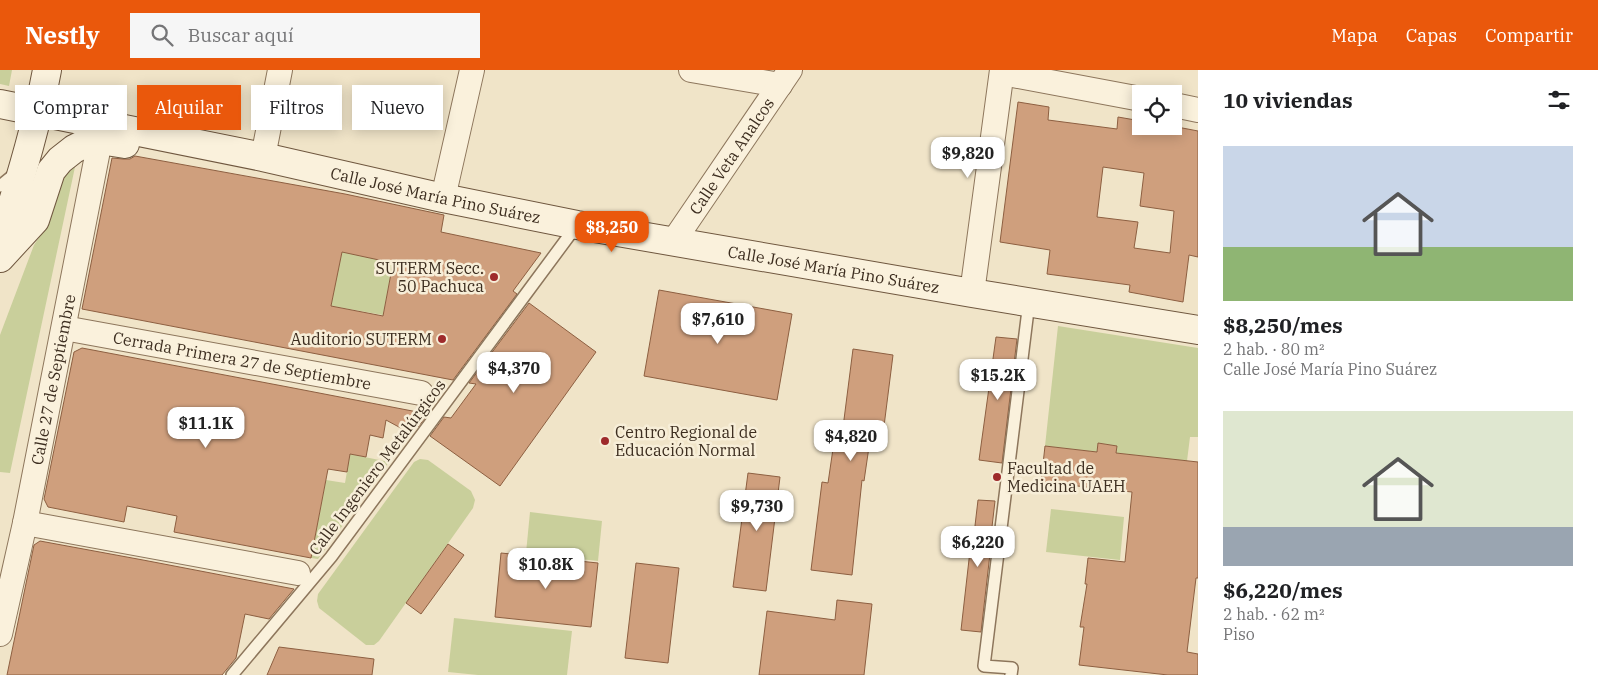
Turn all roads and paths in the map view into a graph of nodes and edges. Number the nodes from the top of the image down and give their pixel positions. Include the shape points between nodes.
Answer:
1 (47, 70) edge
2 (280, 70) edge
3 (472, 70) edge
4 (691, 70) edge
5 (1002, 71) edge
6 (785, 78) edge
7 (44, 85) edge
8 (1132, 97) edge
9 (0, 104) edge
10 (15, 107) edge
11 (1182, 107) edge
12 (1198, 110) edge
13 (34, 130) edge
14 (96, 130) edge
15 (102, 132) junction
16 (263, 157) junction
17 (25, 166) junction
18 (0, 186) edge
19 (443, 198) junction
20 (578, 225) junction
21 (0, 242) edge
22 (673, 242) junction
23 (0, 258) edge
24 (972, 293) junction
25 (1028, 302) junction
26 (64, 328) junction
27 (1198, 330) edge
28 (421, 393) dead end
29 (25, 523) junction
30 (298, 573) dead end
31 (0, 634) edge
32 (232, 675) edge
33 (1011, 675) edge

1 - 7 main road
2 - 16 street
3 - 19 street
4 - 6 street
5 - 8 street
5 - 24 street
6 - 22 street, Calle Veta Analcos
9 - 10 main road
11 - 12 street
13 - 17 main road
14 - 15 main road
15 - 16 main road, Calle José María Pino Suárez via 135,145 161,136
15 - 23 main road via 74,149 51,171 35,220
15 - 26 street, Calle 27 de Septiembre
16 - 19 main road, Calle José María Pino Suárez
17 - 18 lane
17 - 21 main road
19 - 20 main road, Calle José María Pino Suárez
20 - 22 main road, Calle José María Pino Suárez
20 - 32 lane, Calle Ingeniero Metalúrgicos via 331,558
22 - 24 main road, Calle José María Pino Suárez
24 - 25 main road, Calle José María Pino Suárez
25 - 27 main road, Calle José María Pino Suárez
25 - 33 lane via 984,666 1012,668
26 - 28 street, Cerrada Primera 27 de Septiembre
26 - 29 street, Calle 27 de Septiembre
29 - 30 street
29 - 31 street, Calle 27 de Septiembre

